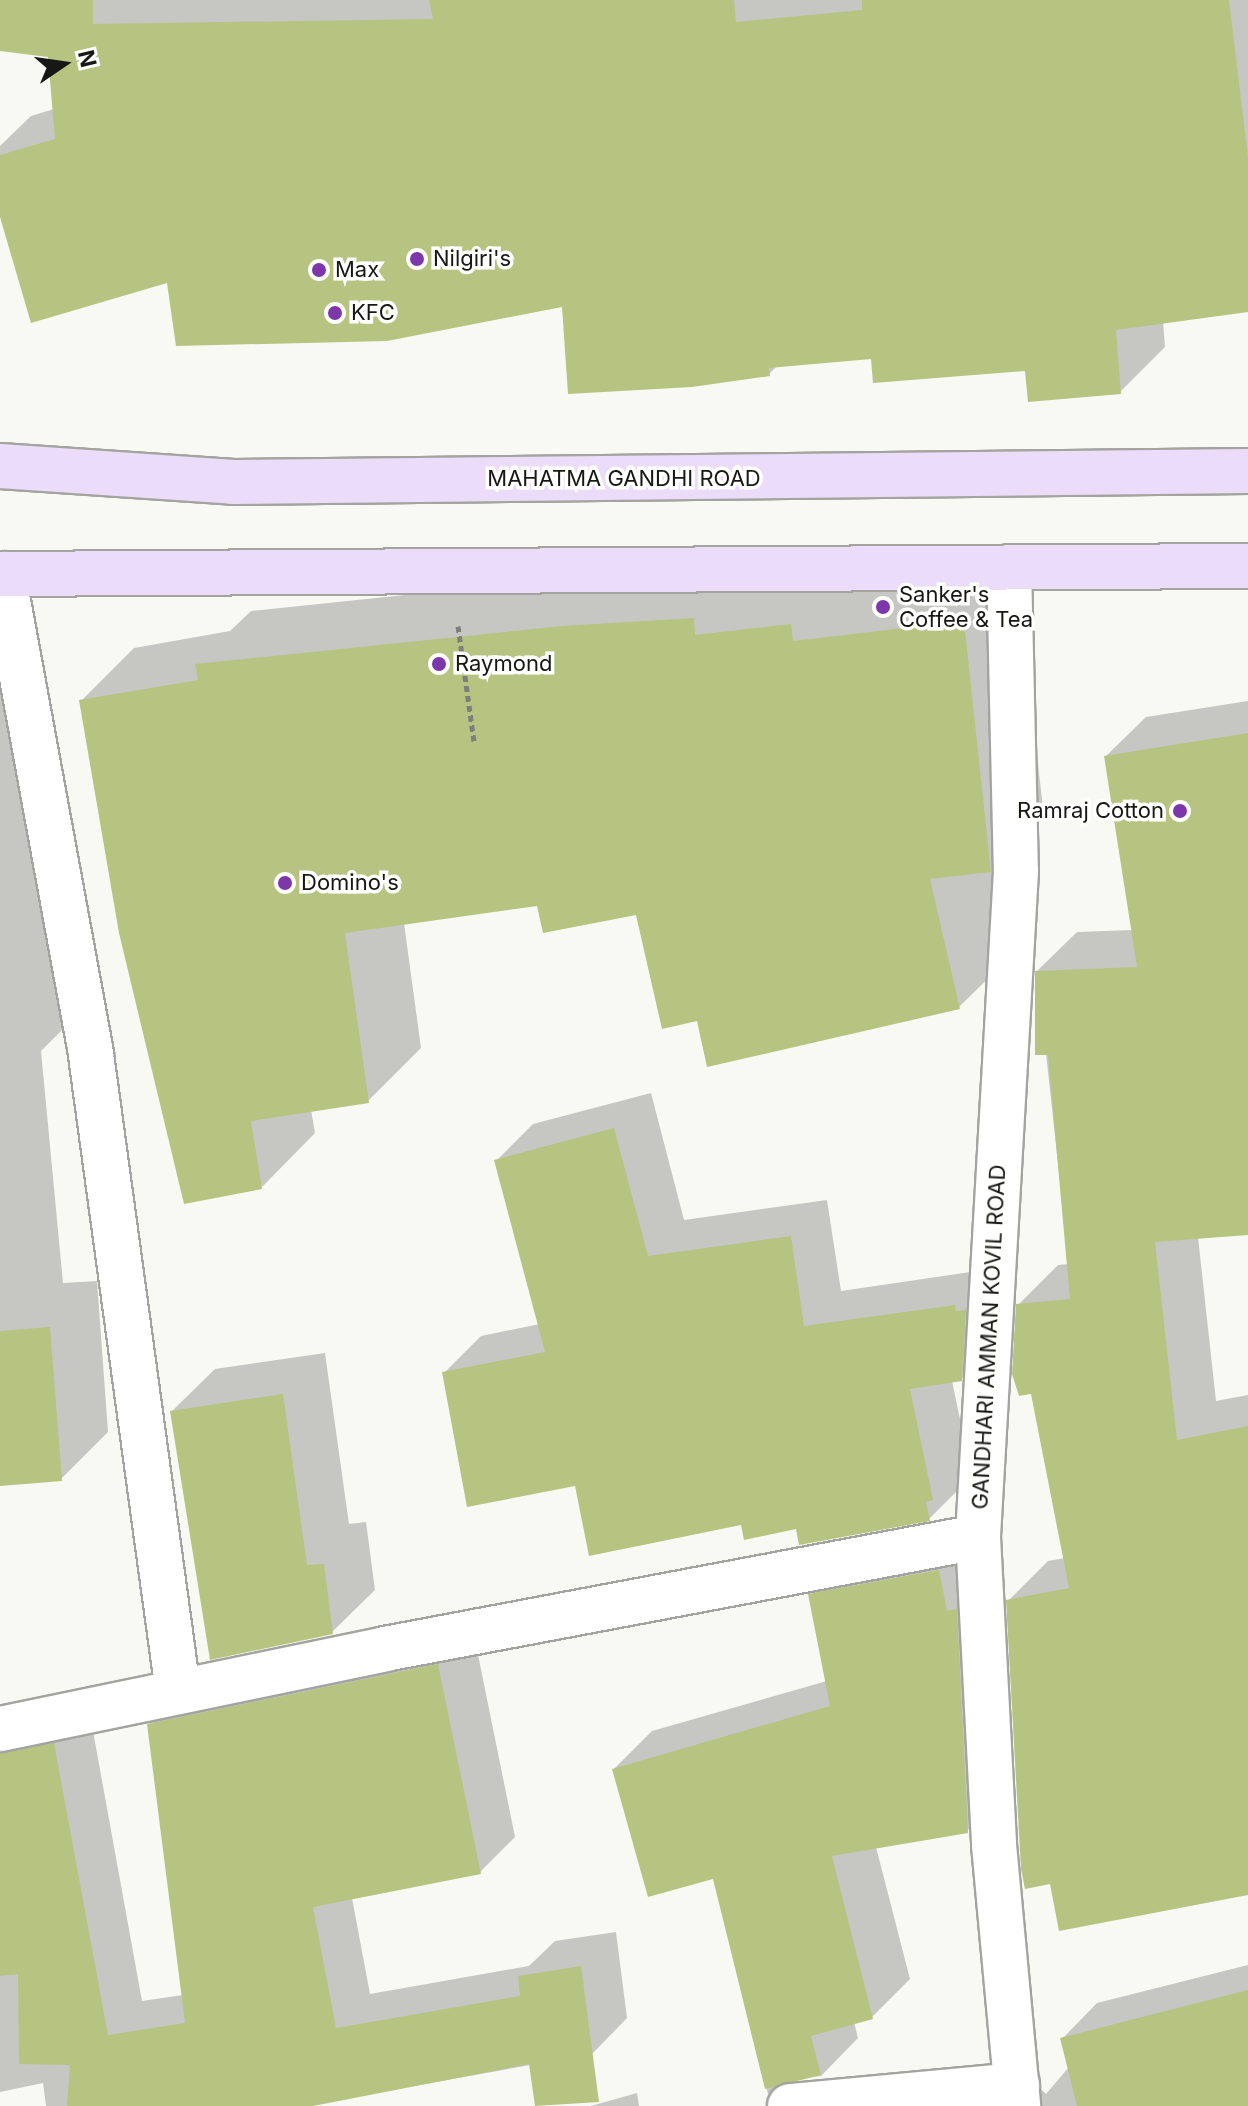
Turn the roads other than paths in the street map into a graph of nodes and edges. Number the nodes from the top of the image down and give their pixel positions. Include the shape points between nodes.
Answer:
1 (0, 466) edge
2 (1248, 471) edge
3 (1248, 566) edge
4 (1009, 567) junction
5 (2, 574) edge
6 (978, 1537) junction
7 (178, 1691) junction
8 (0, 1729) edge
9 (1017, 2096) edge
10 (790, 2106) edge

1 - 2 main road, MAHATMA GANDHI ROAD via 233,482
3 - 4 main road
4 - 5 main road
4 - 6 street, GANDHARI AMMAN KOVIL ROAD via 1016,871
5 - 7 street via 91,1055
6 - 7 street
6 - 9 street, GANDHARI AMMAN KOVIL ROAD via 994,1845
7 - 8 street
9 - 10 street

